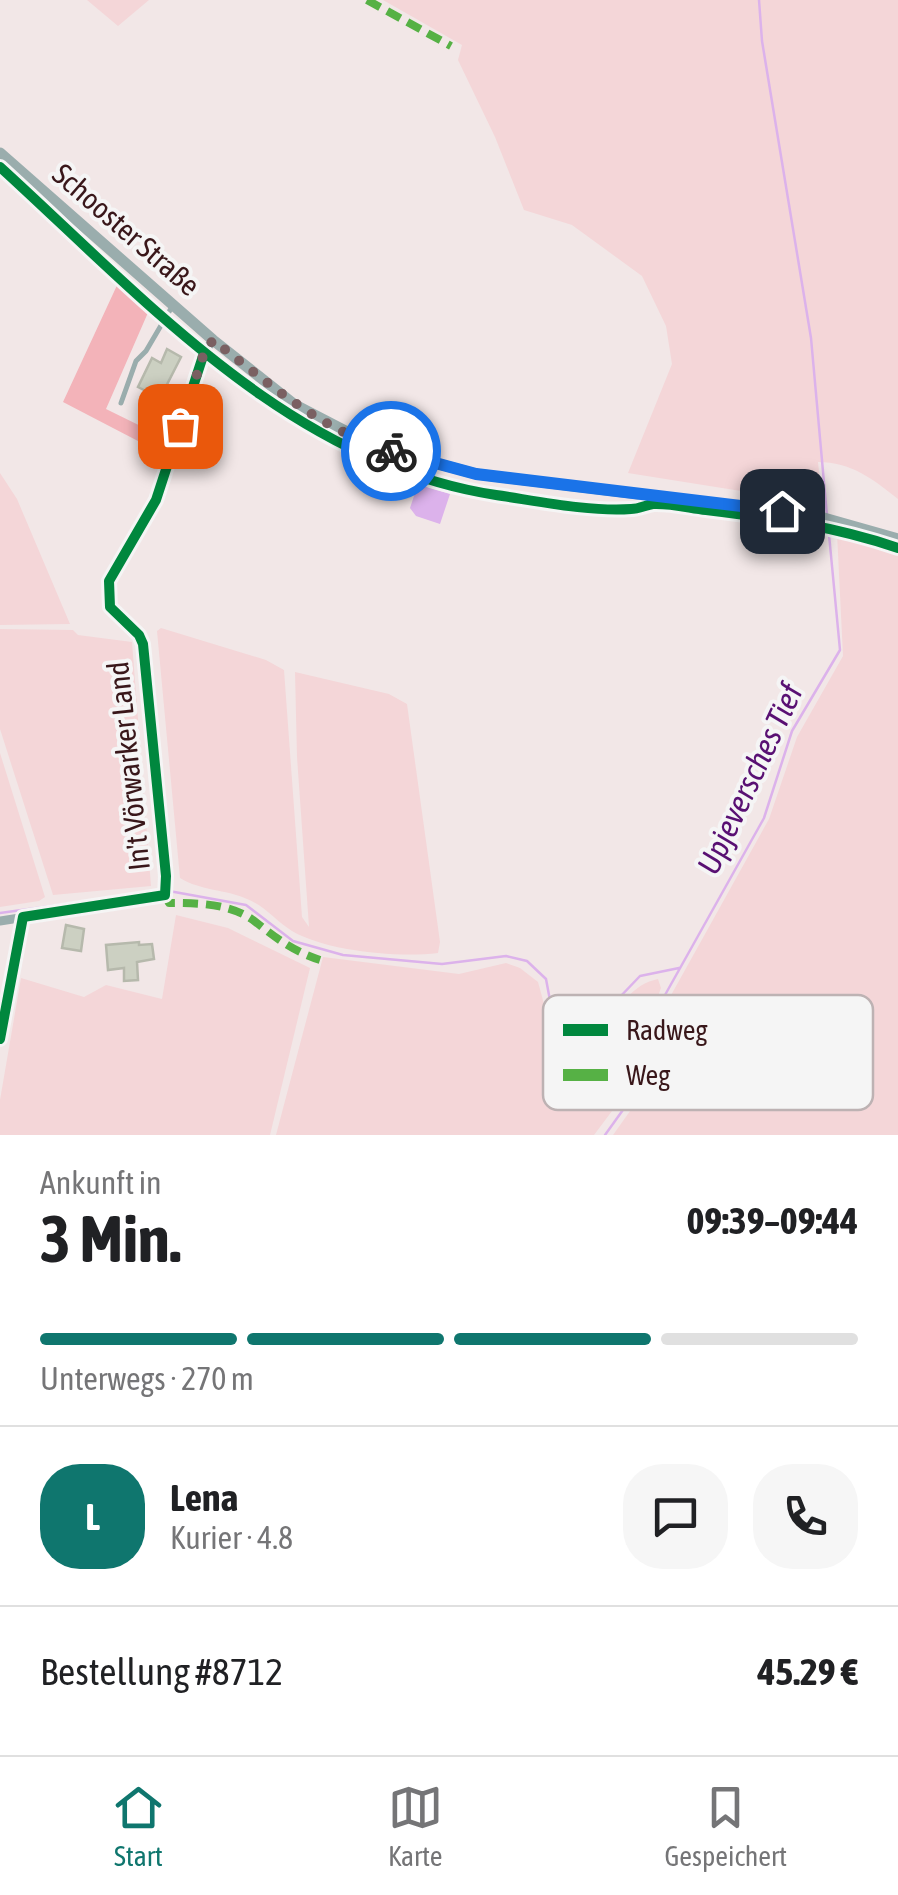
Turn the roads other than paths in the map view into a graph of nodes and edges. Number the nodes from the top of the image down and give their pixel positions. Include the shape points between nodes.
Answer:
1 (0, 153) edge
2 (173, 305) junction
3 (213, 340) junction
4 (121, 403) dead end
5 (898, 540) edge
6 (23, 918) junction
7 (0, 921) edge
8 (0, 1040) edge

1 - 2 street, Schooster Straße
2 - 3 street, Schooster Straße
2 - 4 lane via 136,361
3 - 5 street, Schooster Straße via 294,405 376,447 492,477 817,516
3 - 6 street, In't Vörwarker Land via 156,500 109,581 110,607 143,644 165,896
6 - 7 street, In't Vörwarker Land
6 - 8 street

